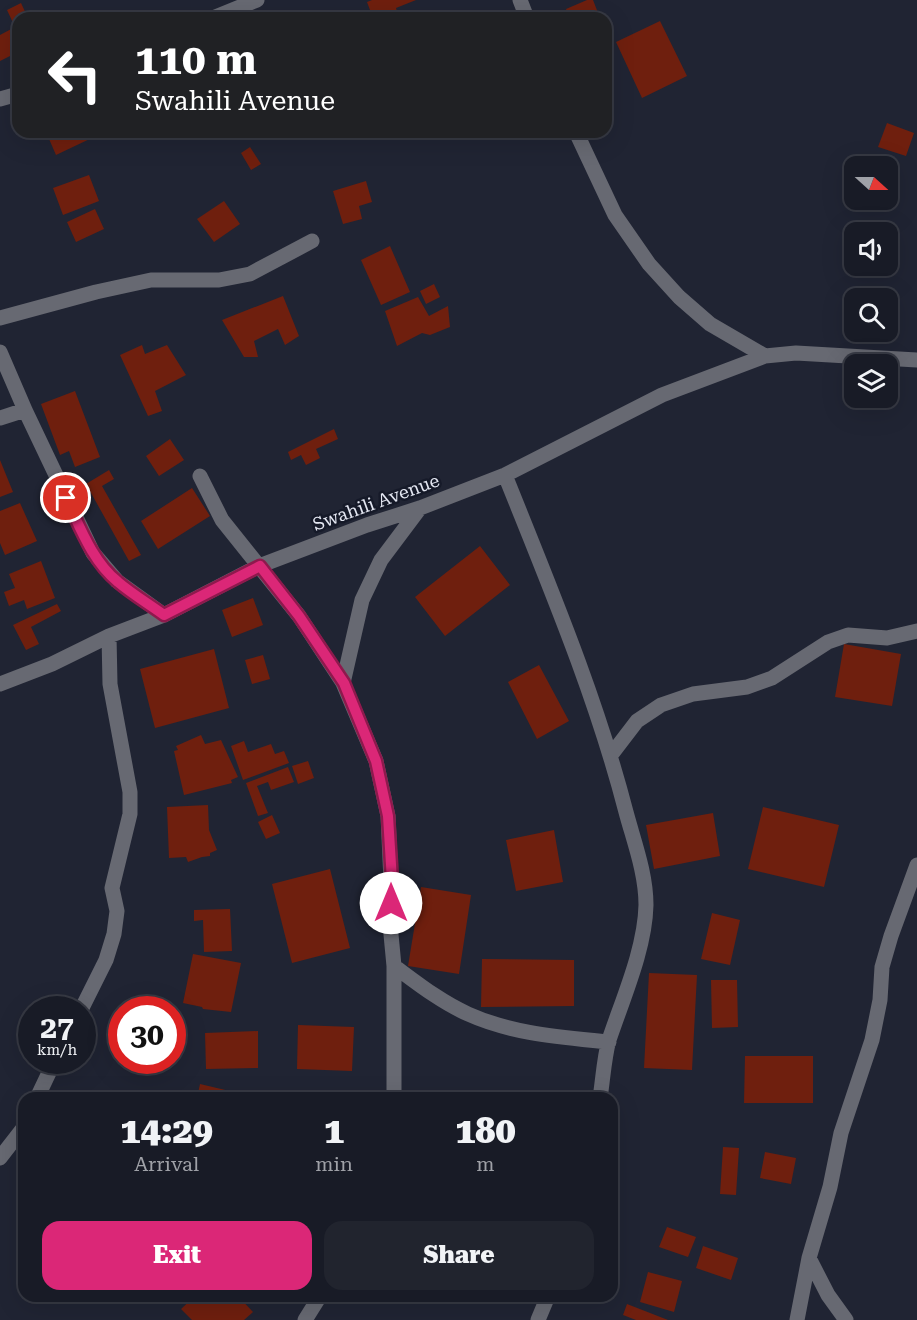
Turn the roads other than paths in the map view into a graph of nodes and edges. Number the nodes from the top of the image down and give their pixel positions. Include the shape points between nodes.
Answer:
1 (257, 0) edge
2 (228, 12) edge
3 (579, 138) edge
4 (312, 241) dead end
5 (0, 318) edge
6 (0, 352) edge
7 (765, 356) junction
8 (917, 360) edge
9 (25, 410) junction
10 (0, 418) edge
11 (505, 475) junction
12 (200, 476) dead end
13 (420, 508) junction
14 (260, 566) junction
15 (164, 615) junction
16 (917, 631) edge
17 (109, 636) junction
18 (344, 683) junction
19 (0, 684) edge
20 (611, 755) junction
21 (917, 865) edge
22 (394, 966) junction
23 (88, 996) edge
24 (609, 1042) junction
25 (48, 1074) edge
26 (40, 1092) edge
27 (394, 1092) edge
28 (601, 1092) edge
29 (18, 1134) edge
30 (0, 1158) edge
31 (809, 1258) junction
32 (316, 1302) edge
33 (546, 1302) edge
34 (305, 1320) edge
35 (538, 1320) edge
36 (797, 1320) edge
37 (846, 1320) edge

1 - 2 street
3 - 7 street via 615,215 649,264 710,324
4 - 5 street via 250,274 219,280 151,280
6 - 9 street
7 - 8 street, Swahili Avenue via 796,353
7 - 11 street, Swahili Avenue via 662,395
9 - 10 street
9 - 15 street via 93,553 117,582
11 - 13 street, Swahili Avenue
11 - 20 street
12 - 14 street via 222,520
13 - 14 street, Swahili Avenue
13 - 18 street via 381,560 362,600
14 - 15 street, Swahili Avenue
14 - 18 street
15 - 17 street, Swahili Avenue
16 - 20 street via 887,638 848,635 828,642 772,678 747,687 693,694 661,705 637,722
17 - 19 street, Swahili Avenue
17 - 23 street via 110,684 130,792 130,814 112,888 117,911 114,934
18 - 22 street via 376,761 388,816
20 - 24 street via 646,905 632,972
21 - 31 street via 882,967 872,1040 841,1133
22 - 24 street via 457,1008 505,1027
22 - 27 street
24 - 28 street
25 - 26 street
29 - 30 street
31 - 36 street
31 - 37 street
32 - 34 street
33 - 35 street

